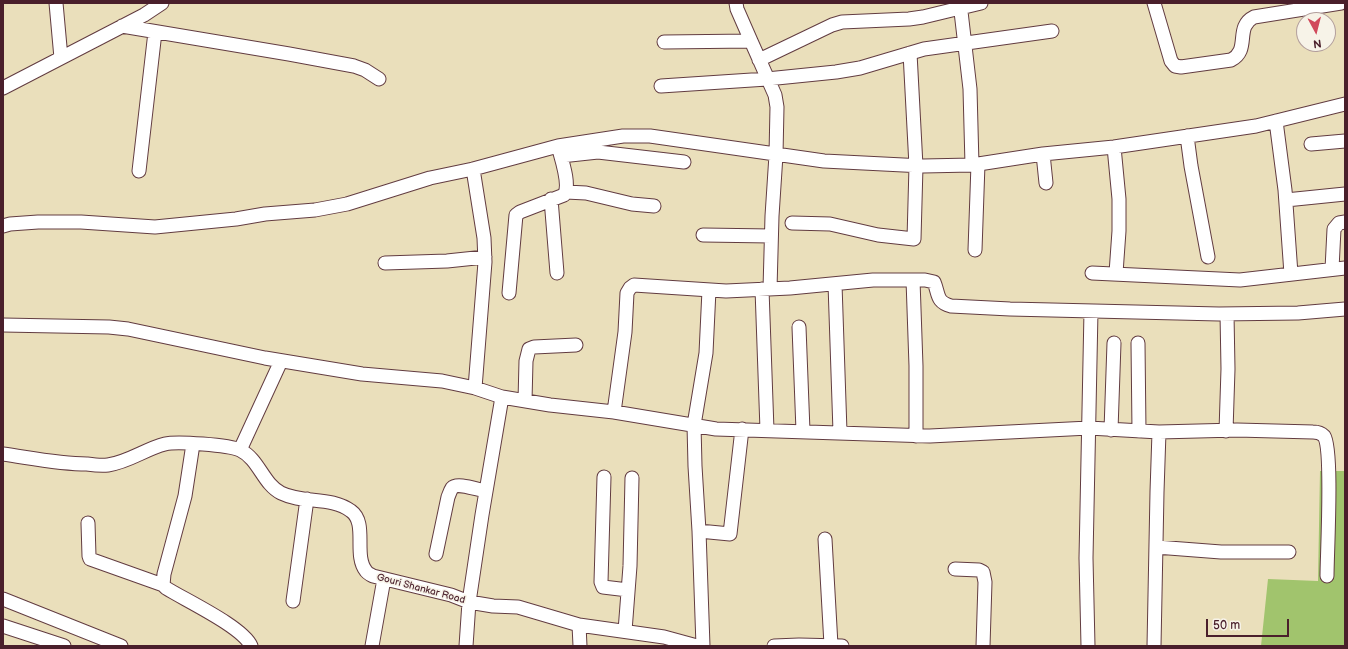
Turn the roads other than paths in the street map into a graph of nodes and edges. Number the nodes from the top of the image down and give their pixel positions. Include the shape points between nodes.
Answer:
1 (56, 3) edge
2 (162, 3) edge
3 (736, 3) edge
4 (981, 3) edge
5 (1154, 3) edge
6 (1341, 3) edge
7 (960, 5) edge
8 (122, 26) junction
9 (1052, 31) dead end
10 (155, 32) junction
11 (751, 41) junction
12 (664, 42) dead end
13 (965, 43) junction
14 (910, 53) junction
15 (61, 58) junction
16 (759, 60) junction
17 (379, 79) dead end
18 (767, 79) junction
19 (661, 86) dead end
20 (3, 88) edge
21 (1345, 104) edge
22 (1276, 121) junction
23 (1187, 136) junction
24 (1345, 141) edge
25 (1311, 144) dead end
26 (1114, 148) junction
27 (560, 151) junction
28 (1043, 154) junction
29 (776, 155) junction
30 (684, 162) dead end
31 (975, 164) junction
32 (916, 166) junction
33 (473, 169) junction
34 (139, 171) dead end
35 (1046, 182) dead end
36 (566, 192) junction
37 (1345, 194) edge
38 (551, 199) junction
39 (1286, 200) junction
40 (654, 206) dead end
41 (1345, 222) edge
42 (792, 223) dead end
43 (3, 226) edge
44 (703, 235) dead end
45 (771, 236) junction
46 (975, 250) dead end
47 (485, 257) junction
48 (1208, 257) dead end
49 (385, 263) dead end
50 (1345, 268) edge
51 (1332, 269) junction
52 (557, 273) dead end
53 (1092, 273) dead end
54 (1116, 274) junction
55 (1291, 274) junction
56 (913, 280) junction
57 (835, 284) junction
58 (766, 289) junction
59 (709, 290) junction
60 (509, 293) dead end
61 (1345, 309) edge
62 (1091, 311) junction
63 (1227, 314) junction
64 (3, 325) edge
65 (799, 327) dead end
66 (1114, 343) dead end
67 (1138, 343) dead end
68 (576, 346) dead end
69 (281, 361) junction
70 (476, 388) junction
71 (502, 397) junction
72 (525, 401) junction
73 (614, 412) junction
74 (694, 425) junction
75 (1089, 428) junction
76 (742, 429) junction
77 (767, 430) junction
78 (1111, 430) junction
79 (803, 431) junction
80 (1139, 431) junction
81 (1226, 431) junction
82 (840, 432) junction
83 (1160, 432) junction
84 (916, 436) junction
85 (193, 444) junction
86 (240, 450) junction
87 (3, 454) edge
88 (604, 477) dead end
89 (632, 478) dead end
90 (486, 491) junction
91 (307, 499) junction
92 (88, 524) dead end
93 (699, 531) junction
94 (825, 539) dead end
95 (1156, 547) junction
96 (1289, 552) dead end
97 (436, 554) dead end
98 (955, 569) dead end
99 (1327, 576) dead end
100 (384, 579) junction
101 (162, 585) junction
102 (628, 590) junction
103 (3, 599) edge
104 (293, 601) dead end
105 (470, 602) junction
106 (579, 625) junction
107 (3, 626) edge
108 (625, 631) junction
109 (116, 644) edge
110 (64, 646) edge
111 (251, 646) edge
112 (372, 646) edge
113 (466, 646) edge
114 (580, 646) edge
115 (697, 646) edge
116 (703, 646) edge
117 (774, 646) edge
118 (831, 646) edge
119 (842, 646) edge
120 (984, 646) edge
121 (1088, 646) edge
122 (1154, 646) edge

1 - 15 street
2 - 8 street
3 - 11 street
4 - 7 street
5 - 6 street via 1171,61 1175,66 1181,67 1237,57 1245,25 1254,17
7 - 13 street
7 - 16 street via 909,19 842,22
8 - 10 street
8 - 15 street
9 - 13 street
10 - 17 street via 354,66
10 - 34 street
11 - 12 street
11 - 16 street
13 - 14 street
13 - 31 street
14 - 18 street via 860,68
14 - 32 street
15 - 20 street
16 - 18 street
18 - 19 street
18 - 29 street via 775,95 777,107
21 - 22 street
22 - 23 street
22 - 39 street
23 - 26 street
23 - 48 street
24 - 25 street
26 - 28 street
26 - 54 street via 1119,199
27 - 29 street via 623,136 650,136
27 - 30 street via 598,152
27 - 33 street
27 - 36 street via 566,178
28 - 31 street
28 - 35 street
29 - 32 street via 824,161
29 - 45 street
31 - 32 street
31 - 46 street
32 - 42 street via 914,239 830,224
33 - 43 street via 430,178 346,204 316,210 155,227 81,222 38,222
33 - 47 street
36 - 38 street
36 - 40 street via 602,195 632,204
37 - 39 street
38 - 52 street
38 - 60 street via 516,215
39 - 55 street
41 - 51 street via 1339,223 1334,229
44 - 45 street
45 - 58 street
47 - 49 street
47 - 70 street
50 - 51 street
51 - 55 street
53 - 54 street
54 - 55 street via 1240,280
56 - 57 street via 873,280
56 - 62 street via 934,282 939,299 943,304 951,306
56 - 84 street
57 - 58 street
57 - 82 street
58 - 59 street
58 - 77 street
59 - 73 street via 641,285 630,288 627,293 625,332
59 - 74 street via 706,353
61 - 63 street via 1298,313
62 - 63 street
62 - 75 street
63 - 81 street
64 - 69 street via 128,329
65 - 79 street
66 - 78 street
67 - 80 street
68 - 72 street via 529,348 526,361
69 - 70 street via 362,374 442,381
69 - 86 street
70 - 71 street
71 - 72 street
71 - 90 street
72 - 73 street
73 - 74 street
74 - 76 street via 716,429
74 - 93 street
75 - 78 street
75 - 84 street
75 - 121 street via 1086,558
76 - 77 street
76 - 93 street via 730,534
77 - 79 street
78 - 80 street
79 - 82 street
80 - 83 street
81 - 83 street
81 - 99 street via 1312,432 1323,436 1328,463
82 - 84 street
83 - 95 street
85 - 86 street
85 - 87 street via 166,444 124,462 107,465 71,464
85 - 101 street via 184,496
86 - 91 street, Gouri Shankar Road via 282,494
88 - 102 street via 601,582 603,587
89 - 102 street
90 - 97 street via 462,486 451,489
90 - 105 street
91 - 100 street, Gouri Shankar Road via 330,502 353,512 358,522 361,559 366,571
91 - 104 street
92 - 101 street via 90,559
93 - 116 street
94 - 118 street
95 - 96 street via 1221,552
95 - 122 street
98 - 120 street via 983,572
100 - 105 street, Gouri Shankar Road
100 - 112 street
101 - 111 street via 238,631
102 - 108 street
103 - 109 street
105 - 106 street, Gouri Shankar Road via 518,607
105 - 113 street
106 - 108 street, Gouri Shankar Road
106 - 114 street
107 - 110 street
108 - 115 street, Gouri Shankar Road
117 - 118 street
118 - 119 street

